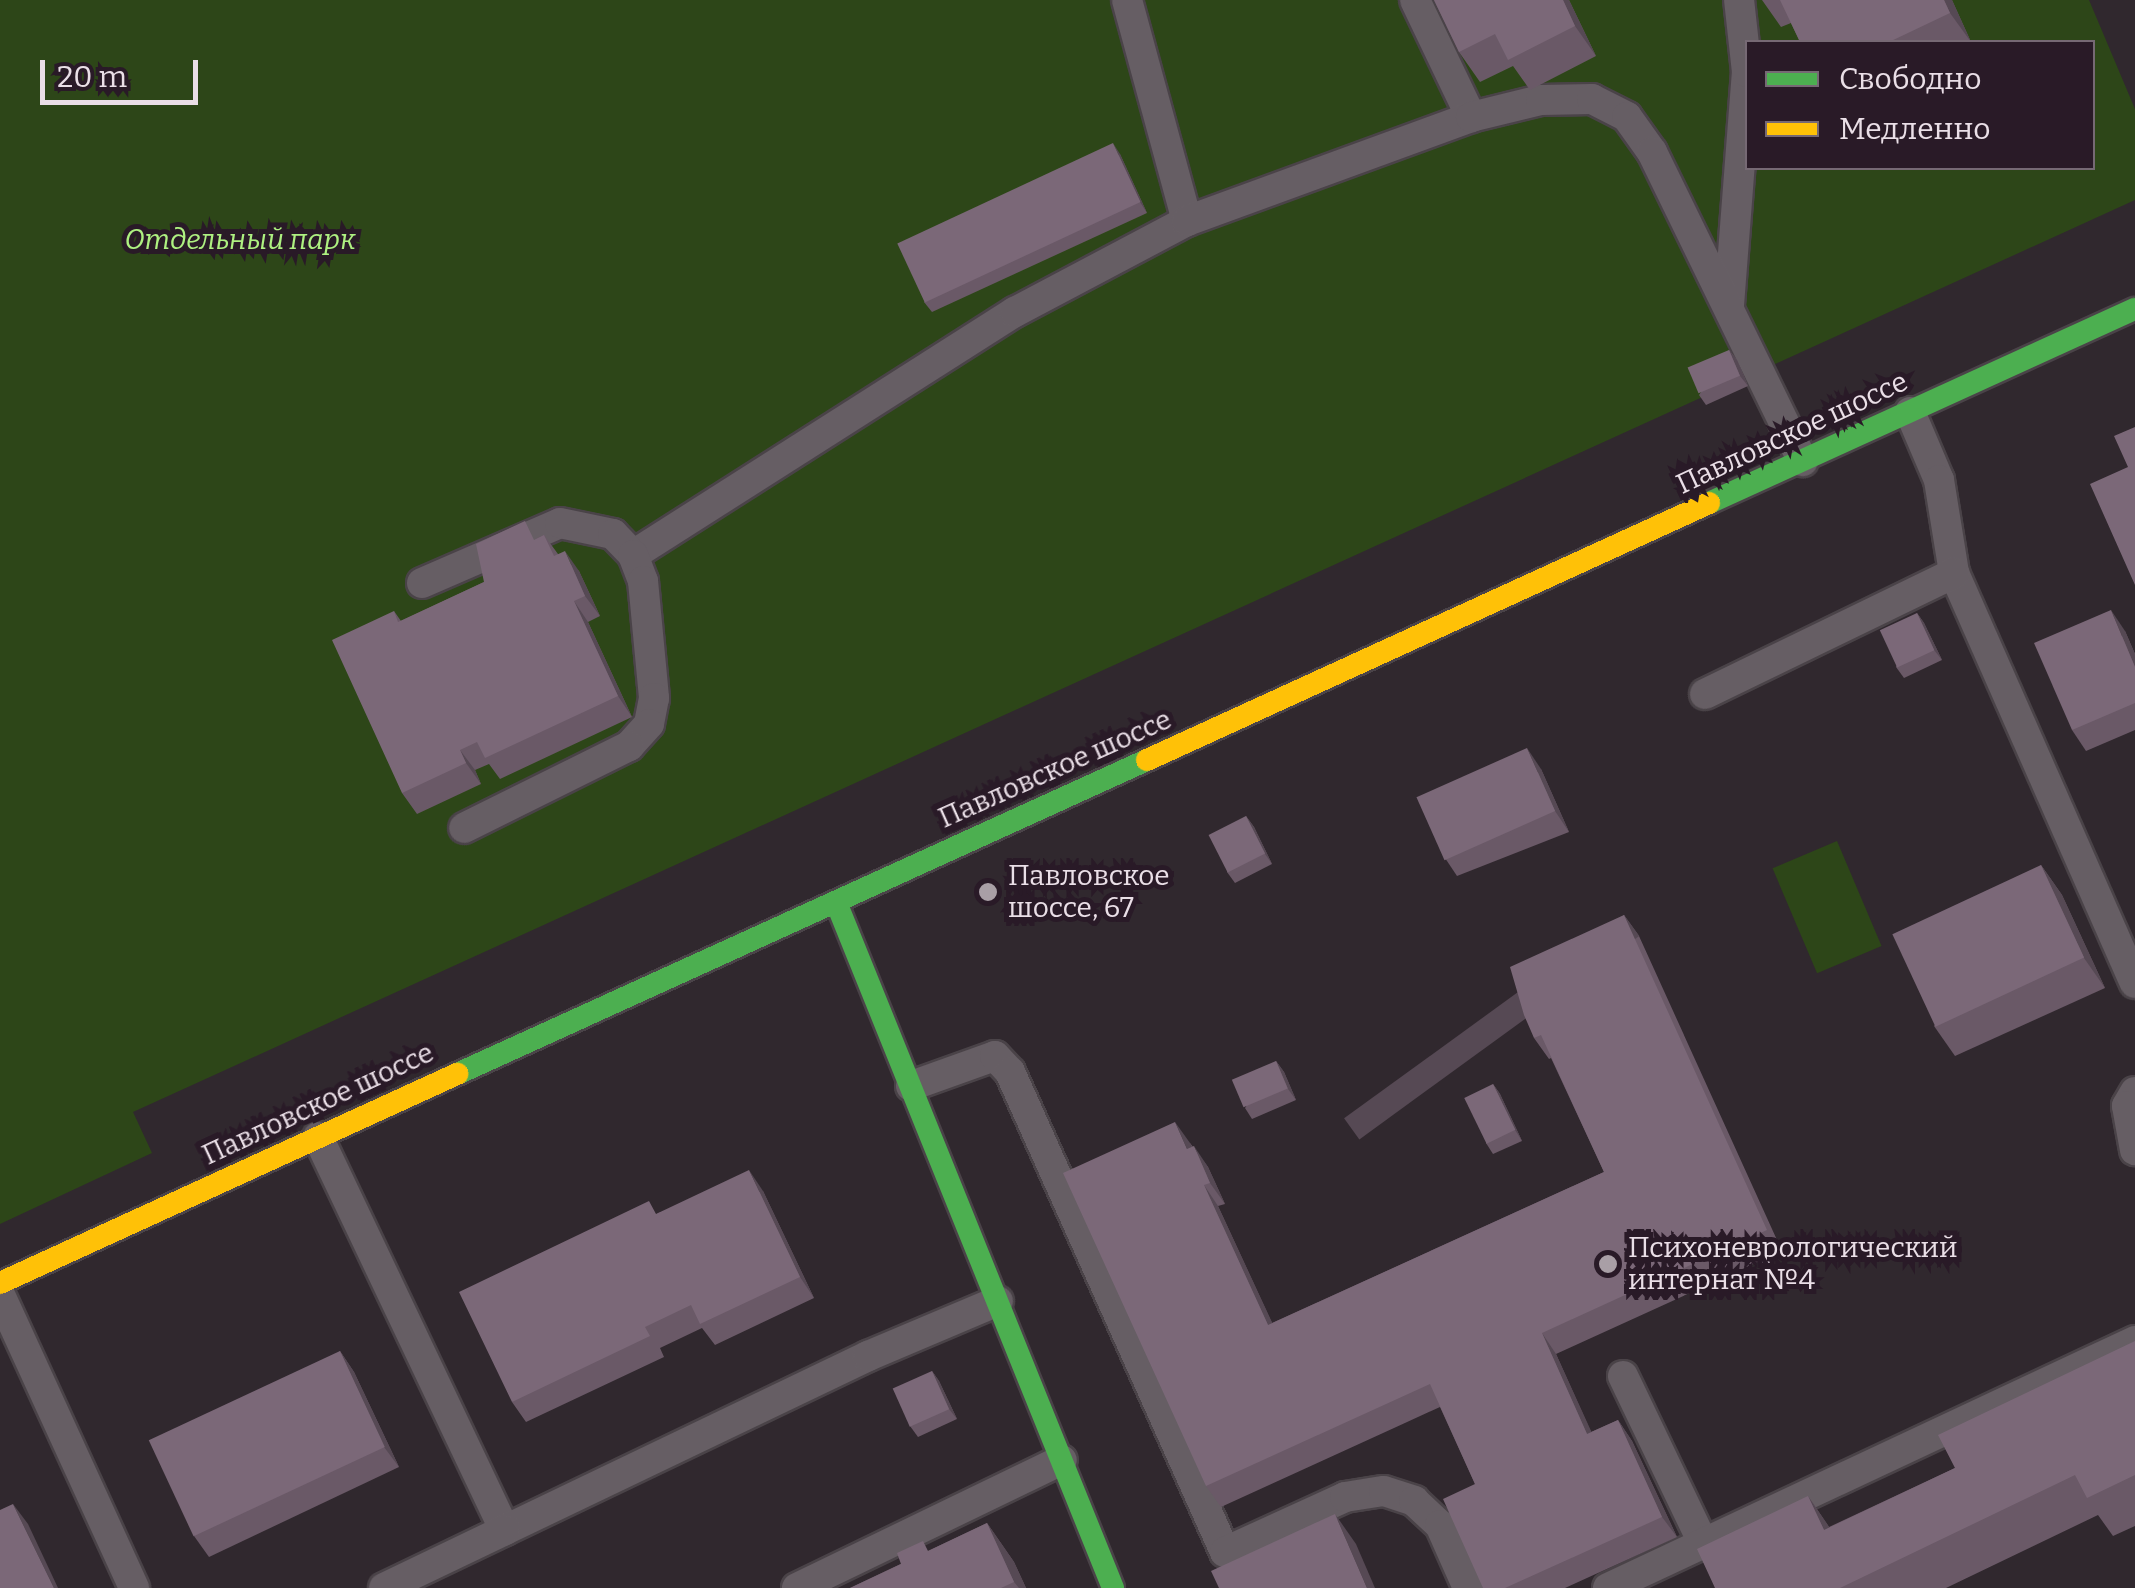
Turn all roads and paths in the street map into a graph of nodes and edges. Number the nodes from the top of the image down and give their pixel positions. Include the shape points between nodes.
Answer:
1 (1127, 0) edge
2 (1415, 0) edge
3 (1738, 0) edge
4 (1745, 56) edge
5 (1745, 98) edge
6 (1471, 117) junction
7 (1187, 221) junction
8 (1729, 308) junction
9 (2135, 309) edge
10 (1910, 412) junction
11 (1803, 461) junction
12 (633, 555) junction
13 (1954, 573) junction
14 (422, 583) dead end
15 (1704, 694) dead end
16 (464, 828) dead end
17 (836, 902) junction
18 (2135, 984) edge
19 (911, 1086) junction
20 (2135, 1092) edge
21 (318, 1137) junction
22 (2135, 1150) edge
23 (0, 1283) edge
24 (0, 1295) edge
25 (998, 1302) junction
26 (2135, 1341) edge
27 (1623, 1376) dead end
28 (1062, 1460) junction
29 (504, 1530) junction
30 (1704, 1545) junction
31 (134, 1588) edge
32 (384, 1588) edge
33 (797, 1588) edge
34 (1113, 1588) edge
35 (1468, 1588) edge
36 (1608, 1588) edge

1 - 7 lane
2 - 6 lane
3 - 4 lane
5 - 8 lane
6 - 7 lane
6 - 8 lane via 1541,100 1592,99 1627,117 1652,152
7 - 12 lane via 1015,312
8 - 11 lane
9 - 10 main road, Павловское шоссе
10 - 11 main road, Павловское шоссе
10 - 13 lane via 1938,480
11 - 17 main road, Павловское шоссе
12 - 14 lane via 614,534 560,523
12 - 16 lane via 643,581 649,640 649,724 629,746
13 - 15 lane
13 - 18 lane
17 - 19 main road
17 - 21 main road, Павловское шоссе
19 - 25 main road
19 - 35 lane via 995,1056 1010,1072 1225,1552 1345,1497 1384,1491 1414,1501 1440,1525
20 - 22 lane via 2127,1106
21 - 23 main road, Павловское шоссе
21 - 29 lane
24 - 31 lane
25 - 28 main road
25 - 29 lane via 868,1356
26 - 30 lane
27 - 30 lane
28 - 33 lane
28 - 34 main road
29 - 32 lane
30 - 36 lane

